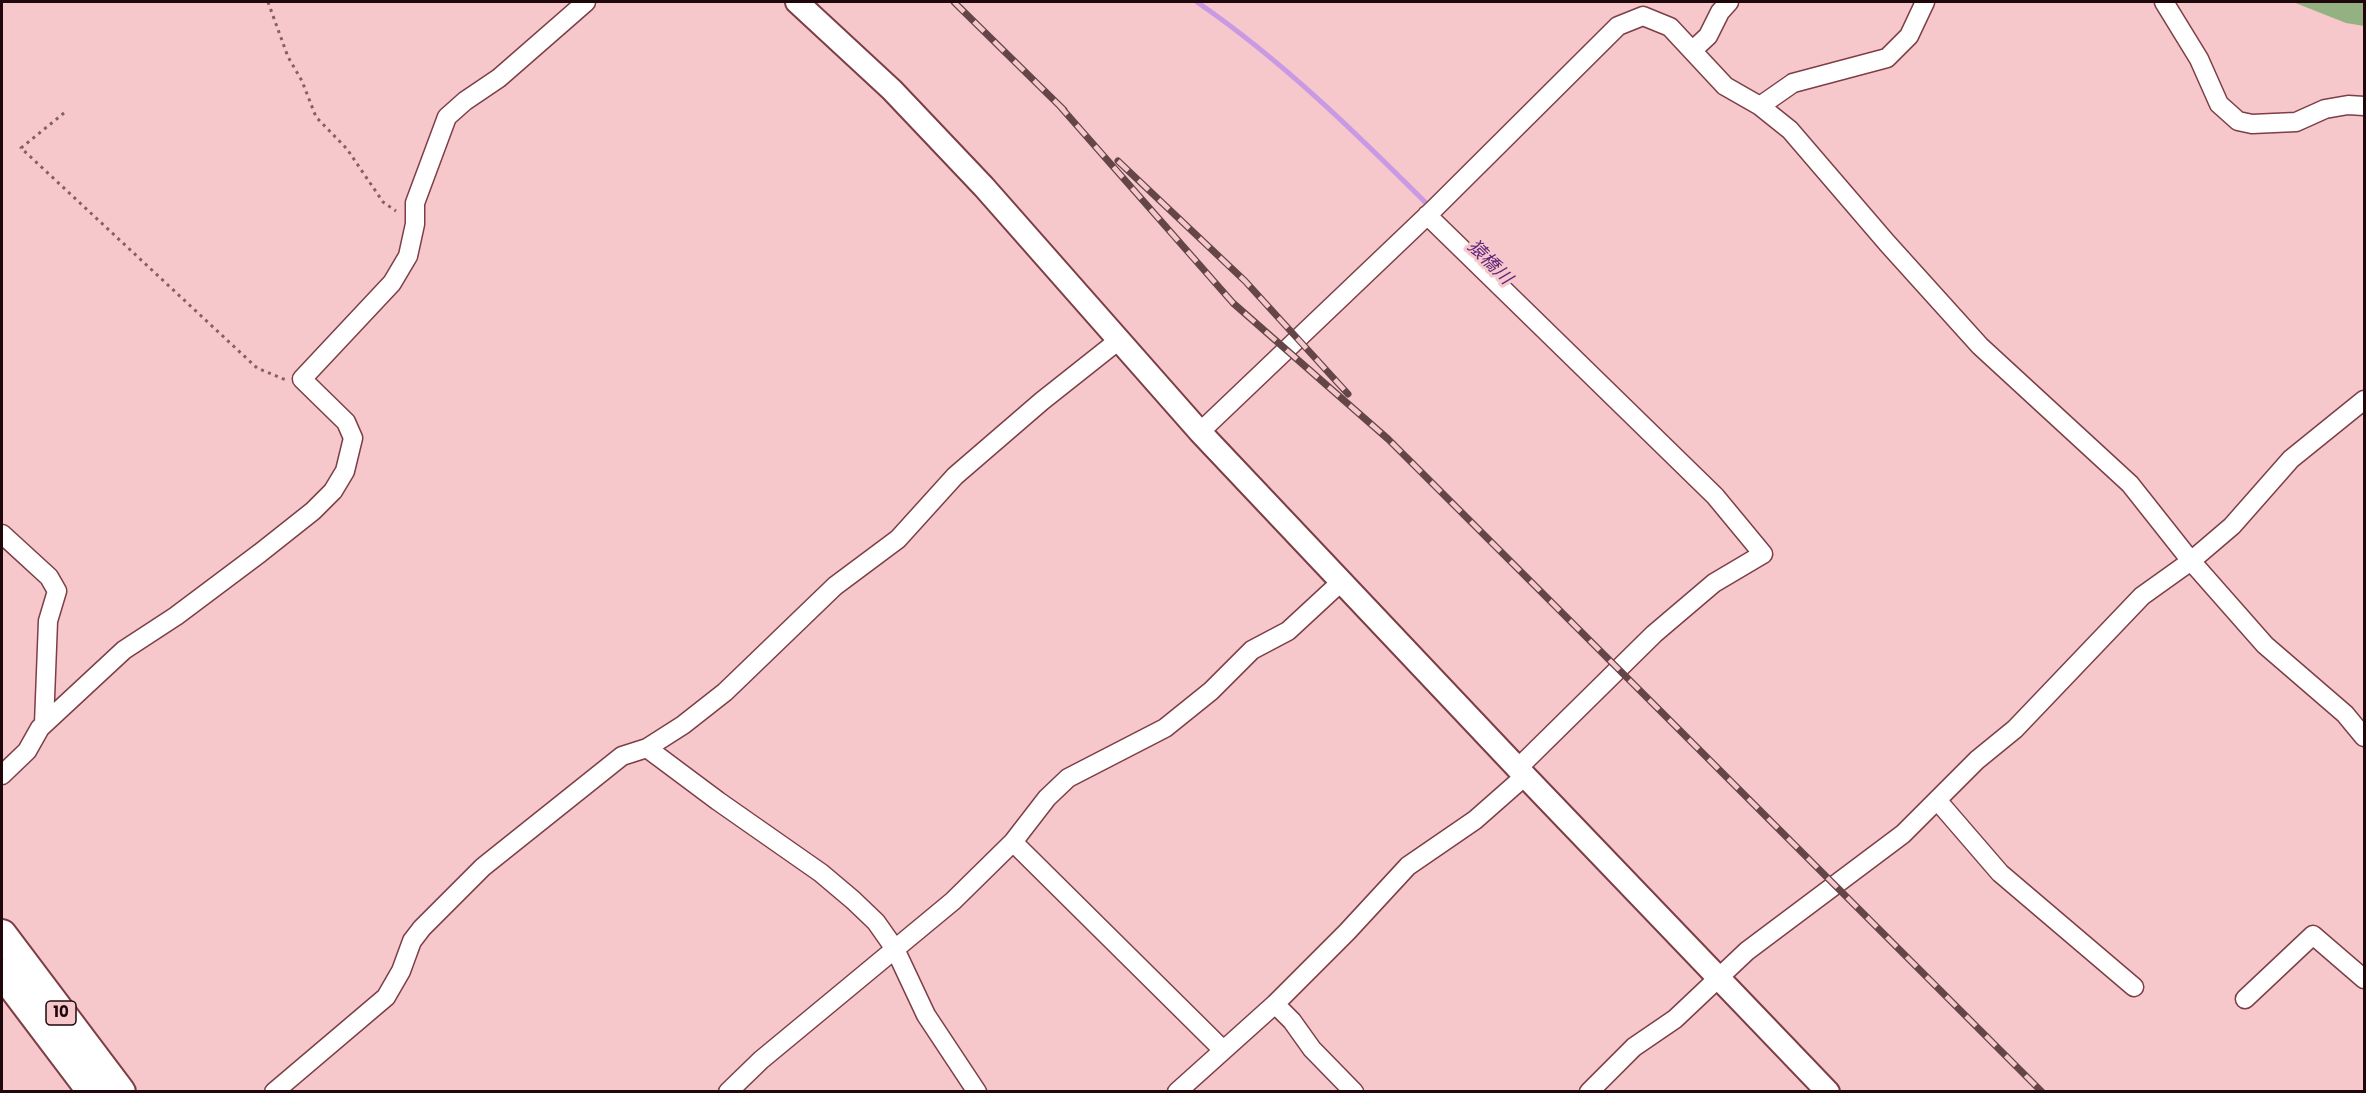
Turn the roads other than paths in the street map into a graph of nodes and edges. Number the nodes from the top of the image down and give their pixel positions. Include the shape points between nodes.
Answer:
1 (586, 2) edge
2 (797, 2) edge
3 (1729, 2) edge
4 (1925, 2) edge
5 (2164, 2) edge
6 (1694, 50) junction
7 (1760, 106) junction
8 (2364, 106) edge
9 (1431, 211) junction
10 (1119, 340) junction
11 (2364, 400) edge
12 (1200, 432) junction
13 (2, 534) edge
14 (2190, 561) junction
15 (1341, 582) junction
16 (44, 724) junction
17 (2364, 737) edge
18 (647, 748) junction
19 (1521, 772) junction
20 (2, 775) edge
21 (1937, 800) junction
22 (1012, 842) junction
23 (2, 934) edge
24 (895, 949) junction
25 (2, 973) edge
26 (1719, 978) junction
27 (2364, 979) edge
28 (2134, 987) dead end
29 (2246, 999) dead end
30 (1275, 1004) junction
31 (1222, 1049) junction
32 (92, 1092) edge
33 (121, 1092) edge
34 (274, 1092) edge
35 (728, 1092) edge
36 (977, 1092) edge
37 (1177, 1092) edge
38 (1354, 1092) edge
39 (1589, 1092) edge
40 (1828, 1092) edge

1 - 16 street via 499,78 447,117 415,203 416,224 408,256 392,283 302,379 346,422 353,438 345,471 333,491 260,553 124,650
2 - 10 street via 892,90
3 - 6 street via 1708,36
4 - 7 street via 1909,36 1887,58 1793,83
5 - 8 street via 2199,59 2219,104 2238,121 2296,122 2325,109
6 - 7 street via 1725,86
6 - 9 street via 1670,27 1643,16 1618,26
7 - 14 street via 1790,129 1980,346 2130,484
9 - 12 street
9 - 19 street via 1715,496 1763,554 1714,583 1654,634
10 - 12 street
10 - 18 street via 955,476 898,539 835,586 725,692
11 - 14 street via 2291,459 2232,526
12 - 15 street
13 - 16 street via 49,578 57,591 48,621
14 - 17 street via 2265,645 2345,714
14 - 21 street via 2142,596 2015,729
15 - 19 street
15 - 22 street via 1287,631 1252,650 1211,691 1165,728 1068,778
16 - 20 street via 27,751
18 - 24 street via 845,893 876,922
18 - 34 street via 621,756 483,867 412,941 386,997
19 - 26 street
19 - 30 street via 1475,820 1408,866
21 - 26 street via 1903,834 1747,951
21 - 28 street via 2000,873
22 - 24 street via 953,902
22 - 31 street
23 - 33 main road, 10
24 - 35 street
24 - 36 street via 926,1015
25 - 32 main road, 10
26 - 39 street via 1676,1019 1634,1047
26 - 40 street
27 - 29 street via 2313,935
30 - 31 street
30 - 38 street
31 - 37 street

